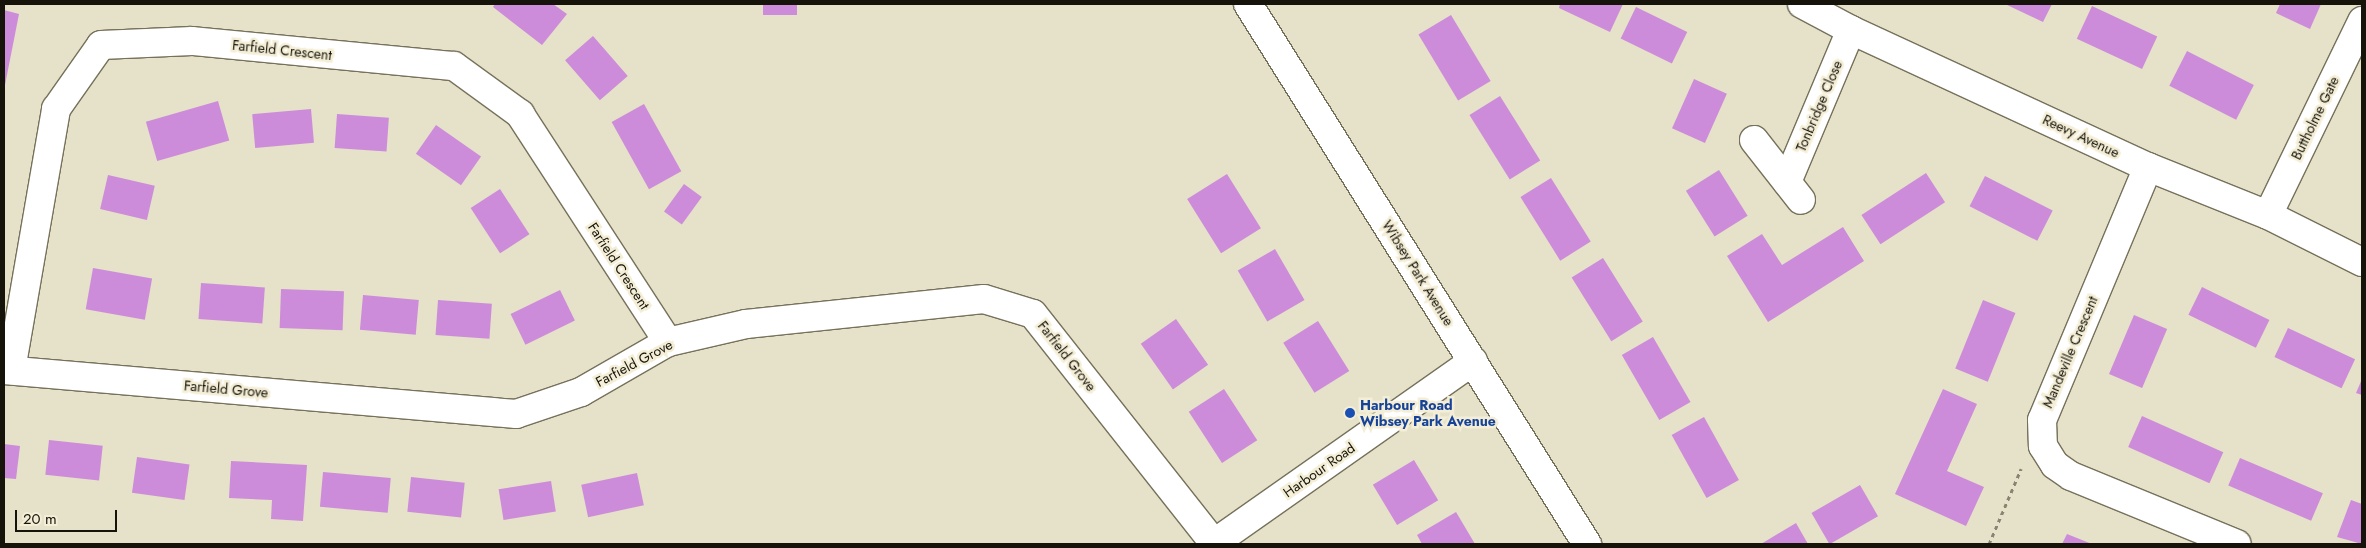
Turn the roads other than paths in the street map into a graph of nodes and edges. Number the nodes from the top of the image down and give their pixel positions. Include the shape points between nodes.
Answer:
1 (1248, 4) edge
2 (1802, 4) edge
3 (2362, 21) edge
4 (1851, 30) junction
5 (1754, 140) dead end
6 (2148, 167) junction
7 (2268, 215) junction
8 (2362, 262) edge
9 (668, 342) junction
10 (1473, 361) junction
11 (7, 370) edge
12 (1214, 544) edge
13 (1587, 544) edge
14 (2237, 544) edge

1 - 10 street, Wibsey Park Avenue
2 - 4 street, Reevy Avenue
3 - 7 street, Buttholme Gate
4 - 5 street, Tonbridge Close via 1794,191
4 - 6 street, Reevy Avenue
6 - 7 street, Reevy Avenue
6 - 14 street, Mandeville Crescent via 2042,420 2043,446 2055,464 2071,476
7 - 8 street, Reevy Avenue
9 - 11 street, Farfield Grove via 581,392 516,414
9 - 11 street, Farfield Crescent via 520,114 454,66 192,41 101,45 56,109
9 - 12 street, Farfield Grove via 746,324 984,299 1033,314
10 - 12 street, Harbour Road
10 - 13 street, Wibsey Park Avenue

